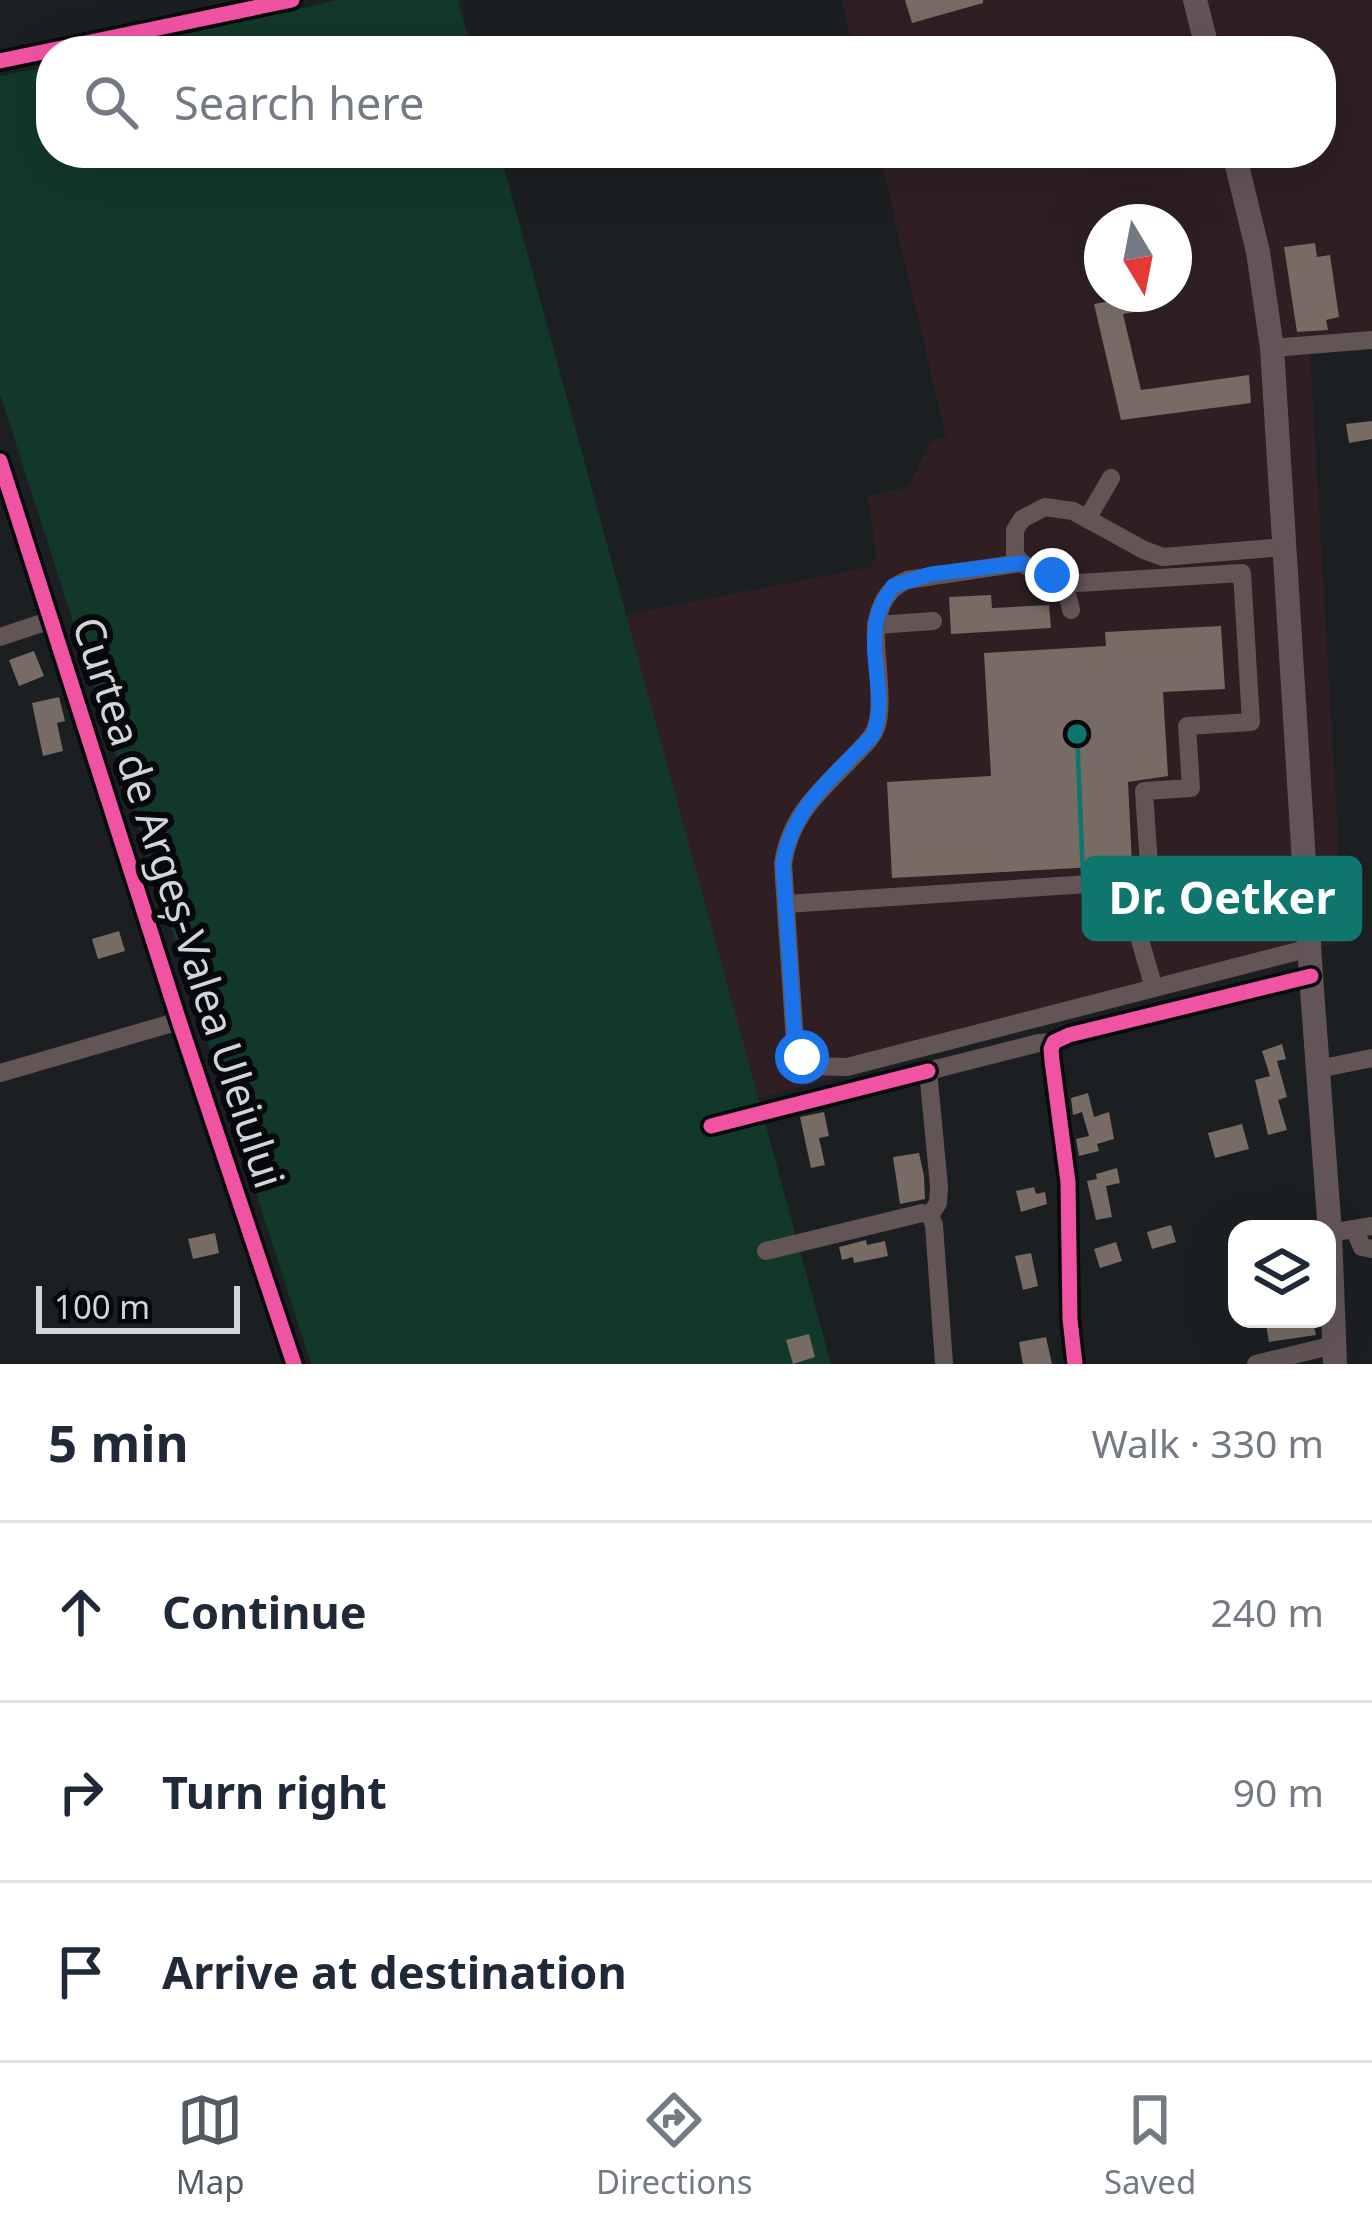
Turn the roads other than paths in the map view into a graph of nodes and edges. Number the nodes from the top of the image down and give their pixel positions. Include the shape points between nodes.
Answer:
1 (292, 0) edge
2 (1195, 0) edge
3 (267, 2) edge
4 (113, 36) edge
5 (1204, 36) edge
6 (36, 53) edge
7 (0, 61) edge
8 (1238, 168) edge
9 (1372, 340) edge
10 (1272, 348) junction
11 (0, 461) edge
12 (1111, 478) dead end
13 (1087, 519) junction
14 (1284, 547) junction
15 (1021, 563) junction
16 (1061, 584) junction
17 (1071, 610) dead end
18 (51, 620) junction
19 (933, 621) dead end
20 (876, 625) junction
21 (0, 637) edge
22 (1123, 882) junction
23 (786, 904) junction
24 (1310, 948) junction
25 (1311, 976) junction
26 (1154, 988) junction
27 (178, 1021) junction
28 (1054, 1042) junction
29 (1372, 1058) edge
30 (1318, 1069) junction
31 (928, 1071) junction
32 (0, 1073) edge
33 (711, 1126) dead end
34 (930, 1215) junction
35 (1352, 1229) edge
36 (1372, 1249) edge
37 (766, 1251) dead end
38 (1335, 1355) edge
39 (294, 1364) edge
40 (944, 1364) edge
41 (1075, 1364) edge
42 (1256, 1364) edge

1 - 3 street
2 - 5 main road
3 - 4 street
6 - 7 street
8 - 10 main road
9 - 10 street
10 - 14 main road
11 - 18 street, Curtea de Argeș-Valea Uleiului
12 - 13 street
13 - 14 street via 1163,557
13 - 15 street via 1045,507 1022,519 1014,542
14 - 24 main road
15 - 16 street
15 - 20 street via 907,580 893,586
16 - 17 street
16 - 22 street via 1242,573 1251,722 1187,727 1191,788 1144,791 1150,880
18 - 21 street
18 - 27 street, Curtea de Argeș-Valea Uleiului
19 - 20 street
20 - 23 street via 877,725 797,819 783,864
22 - 23 street
22 - 26 street
23 - 26 street via 795,1042 809,1066 847,1067
24 - 25 main road
24 - 26 street
25 - 28 street
25 - 30 main road
27 - 32 street
27 - 39 street, Curtea de Argeș-Valea Uleiului
28 - 31 street
28 - 41 street
29 - 30 street
30 - 35 main road
31 - 33 street
31 - 34 street via 939,1186
34 - 37 street
34 - 40 street
35 - 36 street
35 - 38 main road
38 - 42 street

